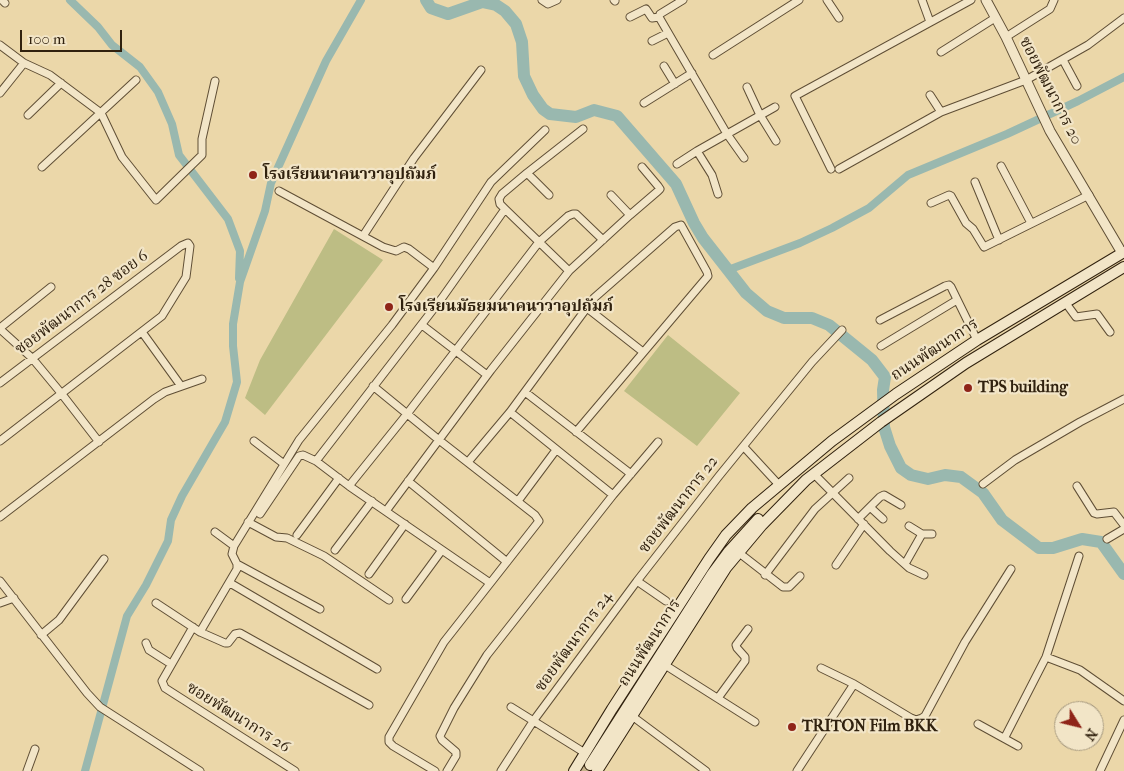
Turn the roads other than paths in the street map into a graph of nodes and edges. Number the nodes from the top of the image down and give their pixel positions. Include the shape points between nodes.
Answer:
1 (542, 0) edge
2 (557, 0) edge
3 (683, 0) edge
4 (799, 0) edge
5 (827, 0) edge
6 (922, 0) edge
7 (971, 0) edge
8 (986, 0) edge
9 (1054, 0) edge
10 (630, 16) dead end
11 (659, 17) junction
12 (839, 18) dead end
13 (995, 18) junction
14 (1124, 18) edge
15 (930, 22) junction
16 (668, 33) junction
17 (1006, 37) junction
18 (652, 41) dead end
19 (0, 45) edge
20 (941, 52) dead end
21 (713, 55) dead end
22 (1063, 60) junction
23 (24, 63) junction
24 (664, 66) dead end
25 (481, 70) dead end
26 (692, 73) junction
27 (136, 80) dead end
28 (1026, 80) junction
29 (215, 81) dead end
30 (61, 83) junction
31 (675, 84) junction
32 (1077, 86) dead end
33 (747, 87) dead end
34 (0, 93) edge
35 (930, 95) dead end
36 (644, 103) dead end
37 (775, 107) dead end
38 (941, 112) junction
39 (100, 113) junction
40 (760, 115) junction
41 (28, 116) dead end
42 (545, 130) dead end
43 (583, 130) dead end
44 (727, 134) junction
45 (776, 141) dead end
46 (697, 151) junction
47 (744, 158) dead end
48 (677, 164) dead end
49 (1001, 166) dead end
50 (42, 167) dead end
51 (642, 167) dead end
52 (527, 173) junction
53 (975, 182) dead end
54 (279, 191) dead end
55 (718, 194) dead end
56 (1089, 194) junction
57 (549, 195) dead end
58 (611, 195) dead end
59 (930, 203) dead end
60 (505, 209) junction
61 (630, 215) junction
62 (1032, 223) junction
63 (363, 236) junction
64 (602, 240) junction
65 (998, 240) junction
66 (539, 242) junction
67 (1123, 252) edge
68 (1124, 267) edge
69 (434, 268) junction
70 (569, 271) junction
71 (51, 287) dead end
72 (957, 300) junction
73 (1065, 302) junction
74 (587, 308) junction
75 (880, 320) dead end
76 (422, 325) junction
77 (0, 329) edge
78 (842, 331) dead end
79 (142, 332) junction
80 (1110, 332) dead end
81 (977, 340) junction
82 (881, 346) dead end
83 (455, 351) junction
84 (642, 352) junction
85 (32, 358) junction
86 (487, 375) junction
87 (202, 379) dead end
88 (0, 383) edge
89 (181, 386) junction
90 (373, 386) junction
91 (525, 392) junction
92 (61, 393) junction
93 (1124, 399) edge
94 (510, 412) junction
95 (407, 414) junction
96 (576, 432) junction
97 (439, 440) junction
98 (0, 441) edge
99 (254, 441) dead end
100 (99, 442) junction
101 (658, 442) dead end
102 (744, 447) junction
103 (556, 450) junction
104 (316, 461) junction
105 (468, 462) junction
106 (284, 464) junction
107 (630, 474) junction
108 (810, 477) junction
109 (339, 478) junction
110 (849, 478) dead end
111 (408, 481) junction
112 (983, 484) dead end
113 (349, 486) junction
114 (1077, 486) dead end
115 (776, 488) junction
116 (831, 492) junction
117 (613, 495) junction
118 (372, 501) junction
119 (518, 501) junction
120 (901, 505) dead end
121 (870, 507) junction
122 (386, 511) junction
123 (260, 514) dead end
124 (0, 517) edge
125 (884, 520) dead end
126 (248, 522) junction
127 (861, 522) junction
128 (405, 524) junction
129 (1124, 525) edge
130 (909, 526) dead end
131 (1124, 529) edge
132 (215, 532) dead end
133 (922, 534) junction
134 (932, 534) dead end
135 (297, 535) dead end
136 (1107, 539) dead end
137 (234, 546) junction
138 (335, 550) dead end
139 (442, 550) junction
140 (738, 552) junction
141 (1079, 556) dead end
142 (104, 559) dead end
143 (507, 562) junction
144 (237, 564) junction
145 (836, 564) dead end
146 (905, 564) junction
147 (1011, 569) dead end
148 (369, 574) dead end
149 (765, 574) junction
150 (924, 575) dead end
151 (800, 576) dead end
152 (0, 580) edge
153 (637, 581) junction
154 (230, 583) junction
155 (490, 584) junction
156 (14, 598) junction
157 (406, 599) dead end
158 (389, 600) dead end
159 (666, 601) dead end
160 (0, 603) edge
161 (156, 603) dead end
162 (320, 609) dead end
163 (193, 627) junction
164 (748, 628) dead end
165 (200, 632) junction
166 (41, 635) junction
167 (146, 643) dead end
168 (1046, 656) junction
169 (172, 664) junction
170 (665, 665) junction
171 (821, 668) dead end
172 (377, 669) dead end
173 (854, 684) junction
174 (718, 698) junction
175 (1124, 700) edge
176 (369, 705) dead end
177 (511, 707) dead end
178 (632, 716) junction
179 (534, 720) junction
180 (1124, 720) edge
181 (755, 722) dead end
182 (978, 724) dead end
183 (1005, 737) junction
184 (1018, 746) dead end
185 (35, 749) dead end
186 (590, 763) edge
187 (27, 771) edge
188 (200, 771) edge
189 (296, 771) edge
190 (436, 771) edge
191 (446, 771) edge
192 (501, 771) edge
193 (574, 771) edge
194 (706, 771) edge
195 (797, 771) edge
196 (1100, 771) edge

1 - 2 street via 548,4
3 - 11 street
4 - 21 street
5 - 12 street
6 - 15 street
7 - 15 street
8 - 13 street, ซอยพัฒนาการ 20
9 - 17 street via 1050,9
10 - 11 street via 646,9 652,18
11 - 16 street
13 - 17 street, ซอยพัฒนาการ 20
13 - 20 street
14 - 22 street
15 - 38 street via 795,96 835,169
16 - 18 street
16 - 26 street
17 - 28 street, ซอยพัฒนาการ 20
19 - 23 street
22 - 28 street
22 - 32 street
23 - 30 street
23 - 34 street
24 - 31 street
25 - 63 street via 414,158
26 - 31 street
26 - 44 street
27 - 39 street
28 - 38 street
28 - 56 street, ซอยพัฒนาการ 20 via 1050,131
29 - 39 street via 202,139 202,155 156,200 122,157
30 - 39 street
30 - 41 street
31 - 36 street
33 - 40 street
35 - 38 street
37 - 40 street
39 - 50 street
40 - 44 street
40 - 45 street
42 - 69 street via 492,182
43 - 52 street
44 - 46 street
44 - 47 street
46 - 48 street
46 - 55 street via 712,175
49 - 62 street
51 - 61 street via 660,189
52 - 57 street
52 - 60 street via 500,196 499,202
53 - 65 street
54 - 63 street
56 - 62 street
56 - 67 street, ซอยพัฒนาการ 20
58 - 61 street
59 - 65 street via 950,195 983,247
60 - 66 street
60 - 76 street
61 - 64 street
62 - 65 street
63 - 69 street via 391,250 407,248
64 - 66 street via 573,214
64 - 70 street
66 - 70 street
66 - 83 street
67 - 81 main road, ถนนพัฒนาการ
68 - 73 main road, ถนนพัฒนาการ
69 - 106 street via 321,411
70 - 86 street
71 - 77 street
72 - 75 street via 952,287 947,285
72 - 81 street
72 - 82 street
73 - 80 street via 1076,317 1097,314
73 - 108 main road, ถนนพัฒนาการ via 990,347 900,408
74 - 84 street
74 - 84 street via 594,298 675,227 682,226 708,276
74 - 91 street
76 - 83 street
76 - 90 street
77 - 85 street
78 - 102 street, ซอยพัฒนาการ 22 via 812,362
79 - 85 street, ซอยพัฒนาการ 28 ซอย 6 via 164,314 187,274 188,243
79 - 89 street
79 - 92 street
81 - 115 main road, ถนนพัฒนาการ via 876,408
83 - 86 street
83 - 95 street
84 - 96 street
85 - 88 street, ซอยพัฒนาการ 28 ซอย 6
85 - 92 street
86 - 97 street
87 - 89 street
89 - 100 street via 154,399
90 - 95 street
90 - 104 street
91 - 94 street
91 - 96 street
92 - 98 street
92 - 100 street
93 - 112 street via 1015,460
94 - 103 street
94 - 105 street
95 - 97 street
95 - 113 street
96 - 107 street
97 - 105 street
97 - 111 street
99 - 106 street
100 - 124 street
101 - 107 street
102 - 115 street
102 - 153 street, ซอยพัฒนาการ 22
103 - 117 street
103 - 119 street
104 - 109 street
104 - 123 street via 299,456
105 - 119 street
106 - 126 street
107 - 117 street
108 - 116 street
108 - 140 main road, ถนนพัฒนาการ
108 - 186 main road, ถนนพัฒนาการ via 756,521 720,562
109 - 113 street
109 - 135 street
110 - 116 street
111 - 122 street
111 - 143 street
113 - 118 street
114 - 129 street via 1094,513 1114,512
115 - 186 main road, ถนนพัฒนาการ via 715,558
116 - 127 street
116 - 149 street
117 - 191 street via 487,654 454,708 440,736 456,752
118 - 122 street
118 - 138 street
119 - 143 street via 539,520
120 - 121 street via 884,495
121 - 125 street
121 - 127 street
122 - 128 street
126 - 137 street
126 - 158 street via 276,537 310,548
127 - 145 street
127 - 146 street
128 - 139 street
128 - 148 street
130 - 133 street
131 - 136 street
132 - 137 street
133 - 134 street
133 - 146 street
137 - 144 street via 232,554
139 - 155 street
139 - 157 street
140 - 149 street
140 - 170 main road, ถนนพัฒนาการ
141 - 168 street
142 - 166 street via 59,620
143 - 155 street
144 - 154 street
144 - 162 street
146 - 150 street
147 - 173 street via 965,642 925,716 916,720 911,718
149 - 151 street via 783,588
152 - 156 street
153 - 159 street
153 - 179 street, ซอยพัฒนาการ 24
154 - 165 street
154 - 172 street
155 - 190 street via 444,642 389,737 393,746
156 - 160 street
156 - 166 street
161 - 163 street
163 - 165 street
163 - 169 street
164 - 174 street via 736,645 745,661
165 - 176 street via 225,644 240,633
166 - 188 street via 100,707
167 - 169 street via 149,650
168 - 175 street via 1080,670
168 - 183 street
169 - 189 street, ซอยพัฒนาการ 26 via 162,681 165,688
170 - 174 street
170 - 178 main road, ถนนพัฒนาการ
171 - 173 street
173 - 195 street
174 - 181 street
177 - 179 street
178 - 186 main road, ถนนพัฒนาการ
178 - 194 street
179 - 186 street
179 - 192 street, ซอยพัฒนาการ 24
180 - 196 street
182 - 183 street
183 - 184 street
185 - 187 street
186 - 193 main road, ถนนพัฒนาการ

